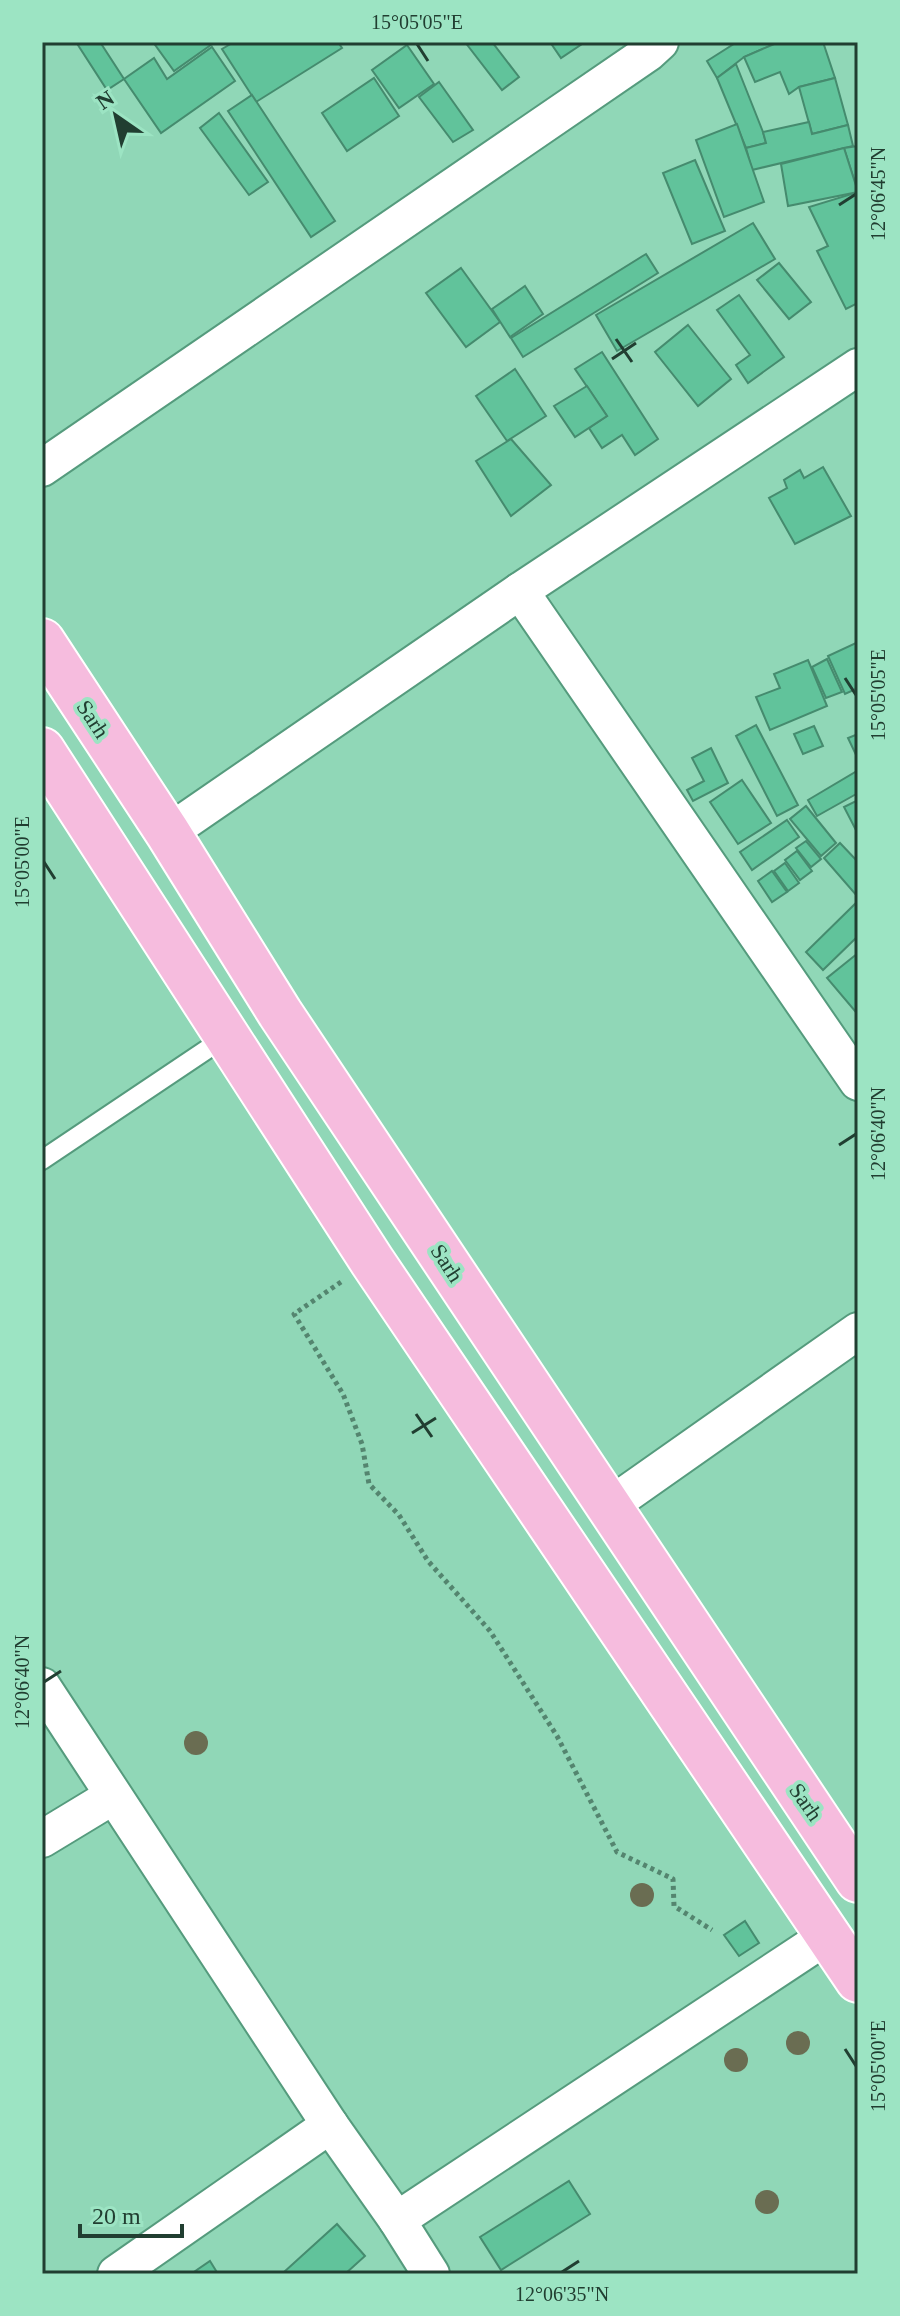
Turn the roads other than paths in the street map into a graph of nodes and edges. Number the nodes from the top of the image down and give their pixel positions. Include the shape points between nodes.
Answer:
1 (660, 42) edge
2 (858, 367) edge
3 (42, 468) edge
4 (520, 591) junction
5 (42, 641) edge
6 (42, 750) edge
7 (168, 833) junction
8 (227, 1036) junction
9 (858, 1082) edge
10 (42, 1160) edge
11 (858, 1331) edge
12 (608, 1507) junction
13 (42, 1686) edge
14 (113, 1796) junction
15 (42, 1839) edge
16 (858, 1880) edge
17 (827, 1936) junction
18 (858, 1980) edge
19 (330, 2125) junction
20 (397, 2220) junction
21 (116, 2274) edge
22 (431, 2274) edge

1 - 3 street
2 - 4 street
4 - 7 street
4 - 9 street
5 - 7 highway, Sarh
6 - 8 highway
7 - 12 highway, Sarh via 280,1013
8 - 10 lane
8 - 17 highway via 372,1261
11 - 12 street
12 - 16 highway, Sarh
13 - 14 street
14 - 15 street
14 - 19 street
17 - 18 highway
17 - 20 street
19 - 20 street
19 - 21 street
20 - 22 street

